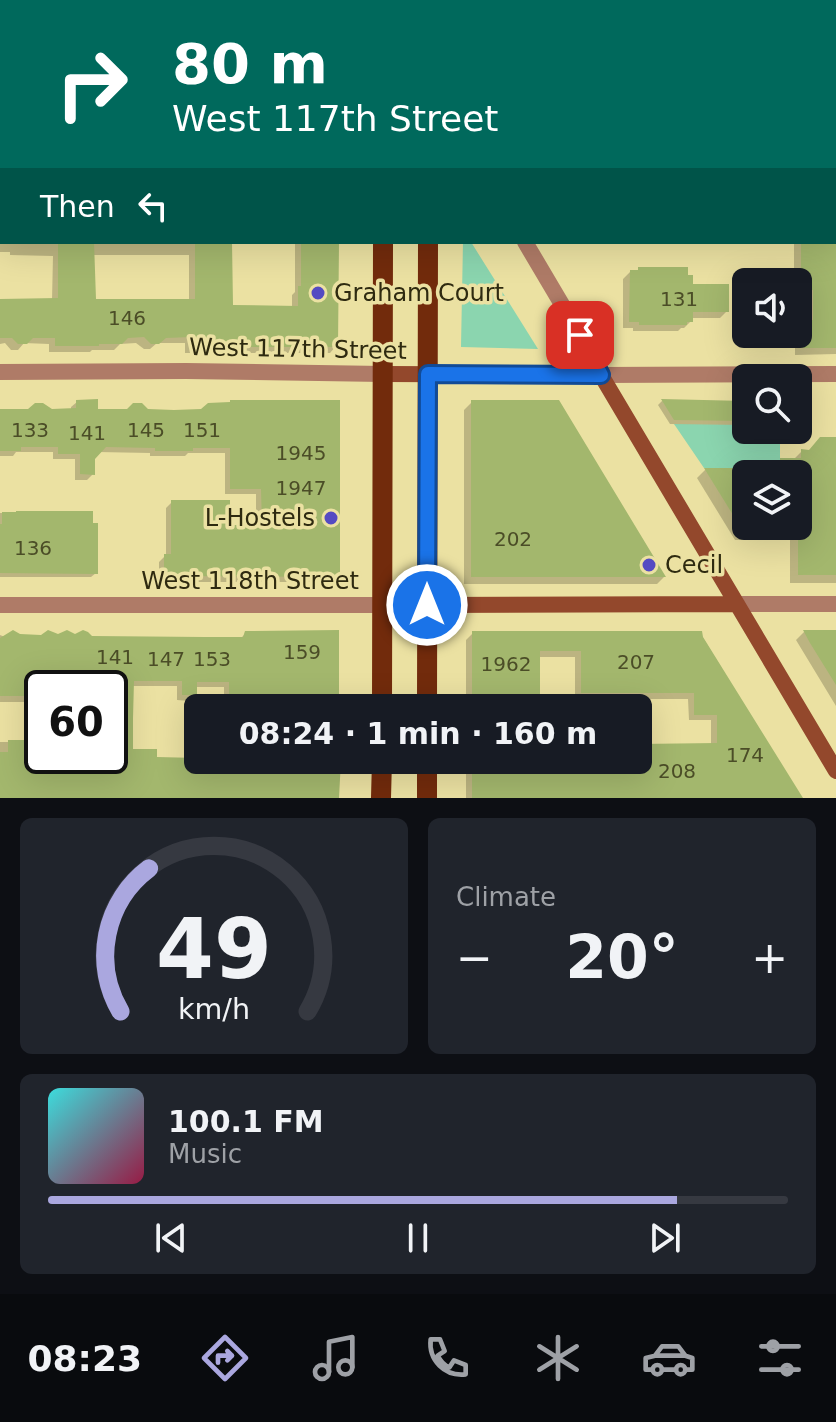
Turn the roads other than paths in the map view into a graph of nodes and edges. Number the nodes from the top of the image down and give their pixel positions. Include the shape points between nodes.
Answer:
1 (383, 244) edge
2 (428, 244) edge
3 (526, 244) edge
4 (0, 372) edge
5 (383, 374) junction
6 (428, 374) junction
7 (836, 374) edge
8 (601, 375) junction
9 (737, 604) junction
10 (836, 604) edge
11 (0, 605) edge
12 (382, 605) junction
13 (427, 605) junction
14 (382, 694) edge
15 (427, 694) edge
16 (836, 771) edge
17 (382, 774) edge
18 (427, 774) edge
19 (381, 798) edge
20 (427, 798) edge

1 - 5 main road
2 - 6 main road
3 - 8 street
4 - 5 street, West 117th Street
5 - 6 main road, West 117th Street
5 - 12 main road
6 - 8 main road, West 117th Street
6 - 13 main road
7 - 8 street, West 117th Street
8 - 9 main road
9 - 10 street, West 118th Street
9 - 13 main road, West 118th Street
9 - 16 main road
11 - 12 street, West 118th Street
12 - 13 street, West 118th Street
12 - 14 main road
13 - 15 main road
17 - 19 main road
18 - 20 main road

